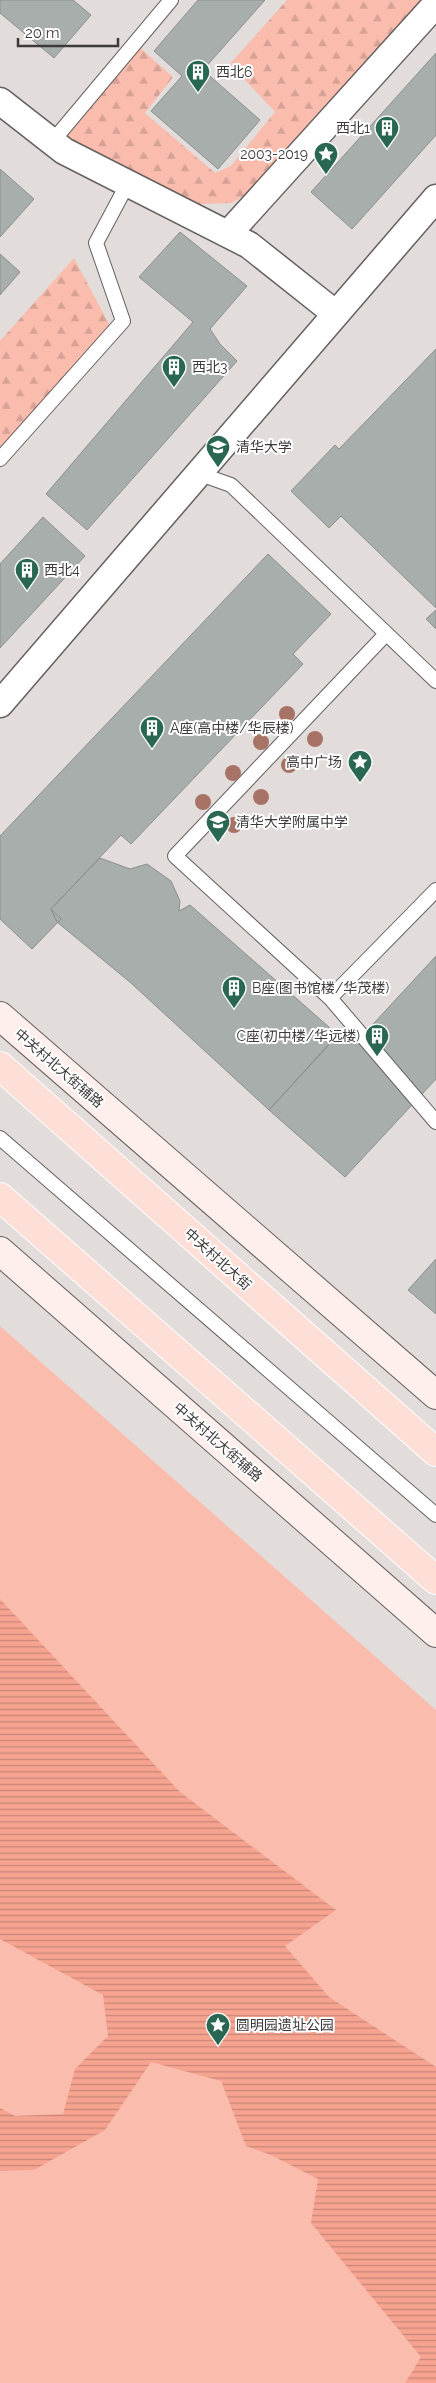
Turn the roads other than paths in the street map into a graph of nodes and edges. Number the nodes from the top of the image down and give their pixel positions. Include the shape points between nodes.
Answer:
1 (171, 0) edge
2 (436, 4) edge
3 (0, 101) edge
4 (52, 142) junction
5 (128, 183) junction
6 (436, 198) edge
7 (228, 234) junction
8 (336, 314) junction
9 (0, 459) edge
10 (200, 474) junction
11 (386, 634) junction
12 (436, 681) edge
13 (0, 704) edge
14 (436, 890) edge
15 (330, 998) junction
16 (0, 1016) edge
17 (0, 1066) edge
18 (436, 1122) edge
19 (0, 1138) edge
20 (0, 1197) edge
21 (0, 1251) edge
22 (436, 1395) edge
23 (436, 1452) edge
24 (436, 1516) edge
25 (436, 1580) edge
26 (436, 1633) edge

1 - 4 lane
2 - 7 street
3 - 4 street
4 - 5 street
5 - 7 street
5 - 9 lane via 96,243 123,321
6 - 8 street
7 - 8 street via 250,244
8 - 10 street
10 - 11 lane via 230,485
10 - 13 street
11 - 12 lane
11 - 15 lane via 175,856
14 - 15 lane
15 - 18 lane
16 - 22 street, 中关村北大街辅路
17 - 23 main road, 中关村北大街
19 - 24 lane
20 - 25 main road
21 - 26 street, 中关村北大街辅路

